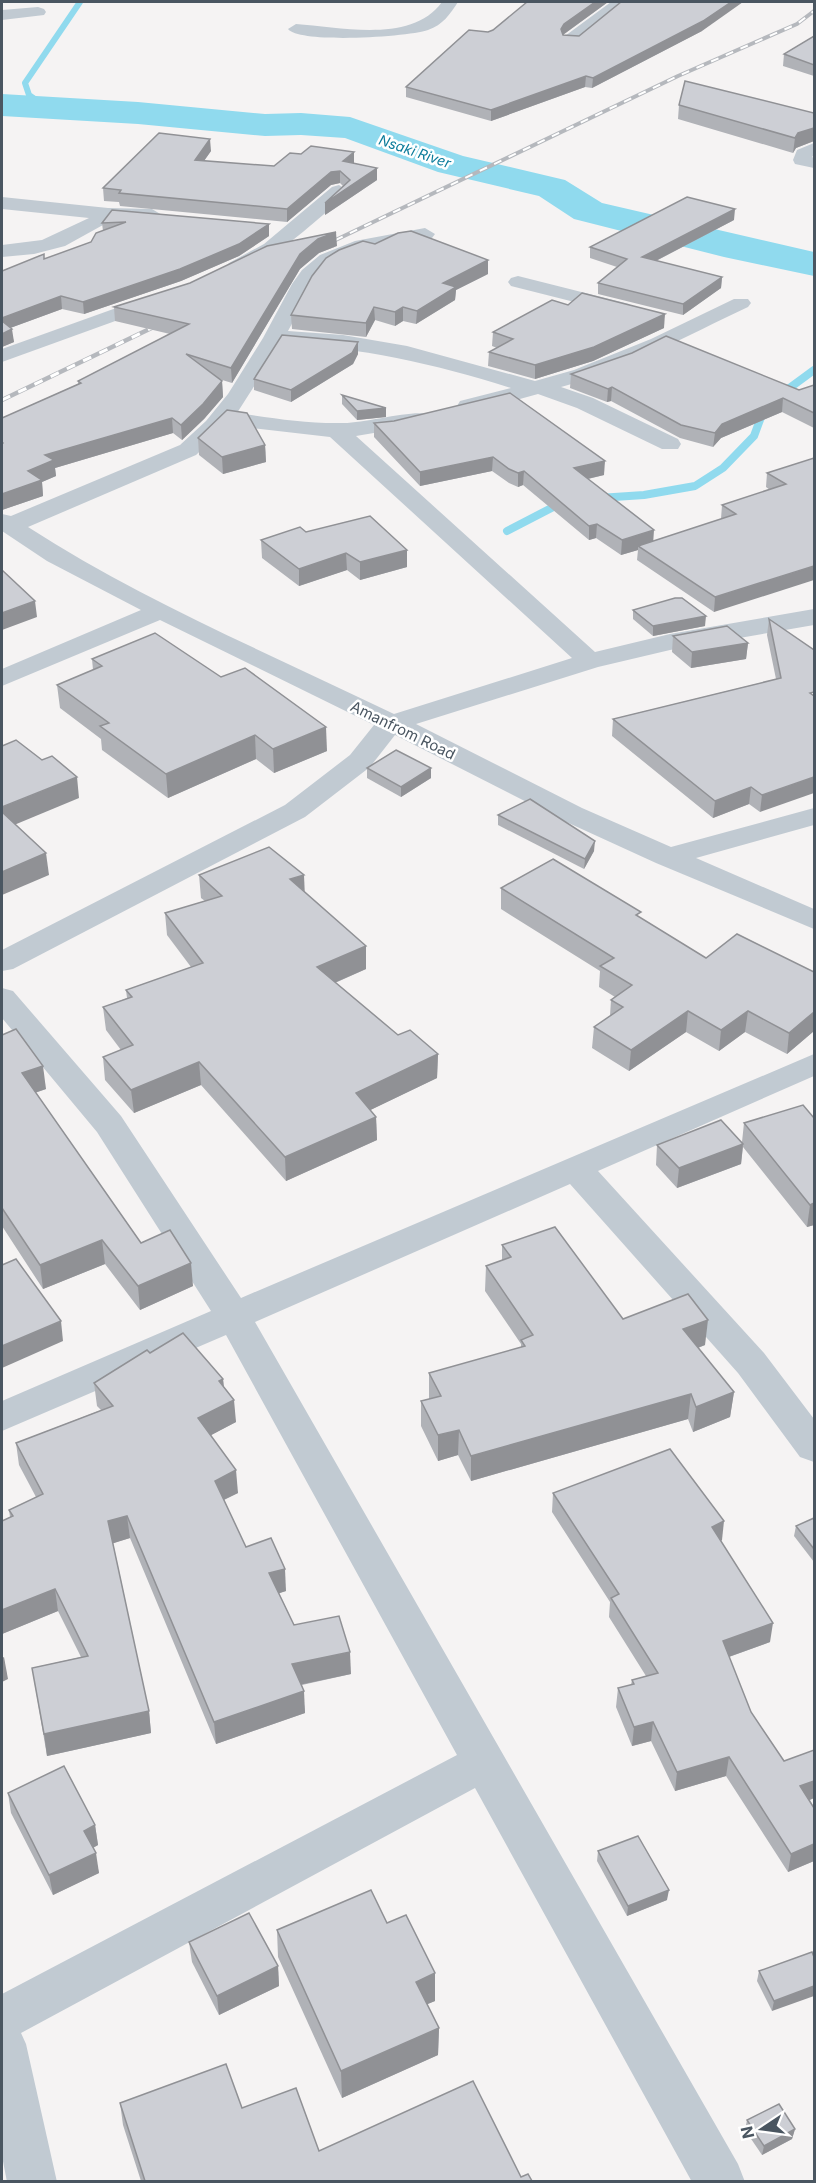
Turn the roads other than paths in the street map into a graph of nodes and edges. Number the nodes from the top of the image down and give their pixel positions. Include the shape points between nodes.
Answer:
1 (450, 2) edge
2 (620, 2) edge
3 (38, 12) dead end
4 (2, 15) edge
5 (296, 30) dead end
6 (572, 40) edge
7 (814, 148) edge
8 (814, 163) edge
9 (339, 191) edge
10 (2, 203) edge
11 (108, 214) junction
12 (171, 217) edge
13 (266, 228) edge
14 (289, 230) junction
15 (425, 234) edge
16 (2, 251) edge
17 (222, 274) edge
18 (518, 282) dead end
19 (172, 294) edge
20 (741, 303) dead end
21 (691, 326) junction
22 (275, 337) junction
23 (2, 356) edge
24 (537, 388) junction
25 (224, 418) junction
26 (338, 432) junction
27 (670, 444) dead end
28 (5, 524) edge
29 (161, 611) junction
30 (814, 617) edge
31 (590, 661) junction
32 (2, 678) edge
33 (390, 724) junction
34 (814, 816) edge
35 (666, 857) junction
36 (814, 920) edge
37 (2, 962) edge
38 (2, 999) edge
39 (814, 1064) edge
40 (576, 1168) junction
41 (234, 1317) junction
42 (2, 1417) edge
43 (814, 1447) edge
44 (484, 1762) junction
45 (2, 2018) edge
46 (2, 2044) edge
47 (32, 2181) edge
48 (720, 2181) edge

1 - 5 street via 435,23 404,33
2 - 6 street
3 - 4 street
7 - 8 street via 803,154 802,160
9 - 14 street
10 - 11 street
11 - 12 street
11 - 16 street via 68,240 51,246
13 - 14 street
14 - 17 street via 271,248
15 - 22 street via 374,243 326,260 300,287
18 - 21 street
19 - 23 street
20 - 21 street
21 - 24 street via 659,344 582,375
22 - 24 street via 329,338 371,345 453,362
22 - 25 street
24 - 26 street via 368,431
24 - 27 street via 585,403
25 - 26 street
25 - 28 street via 188,450
26 - 31 street
28 - 29 street, Amanfrom Road via 56,556
29 - 32 street
29 - 33 street, Amanfrom Road
30 - 31 street via 670,642
31 - 33 street
33 - 35 street, Amanfrom Road
33 - 37 street via 360,761 295,811
34 - 35 street
35 - 36 street, Amanfrom Road
38 - 41 street via 109,1124
39 - 40 street
40 - 41 street
40 - 43 street via 751,1363
41 - 42 street
41 - 44 street
44 - 45 street
44 - 48 street
46 - 47 street

